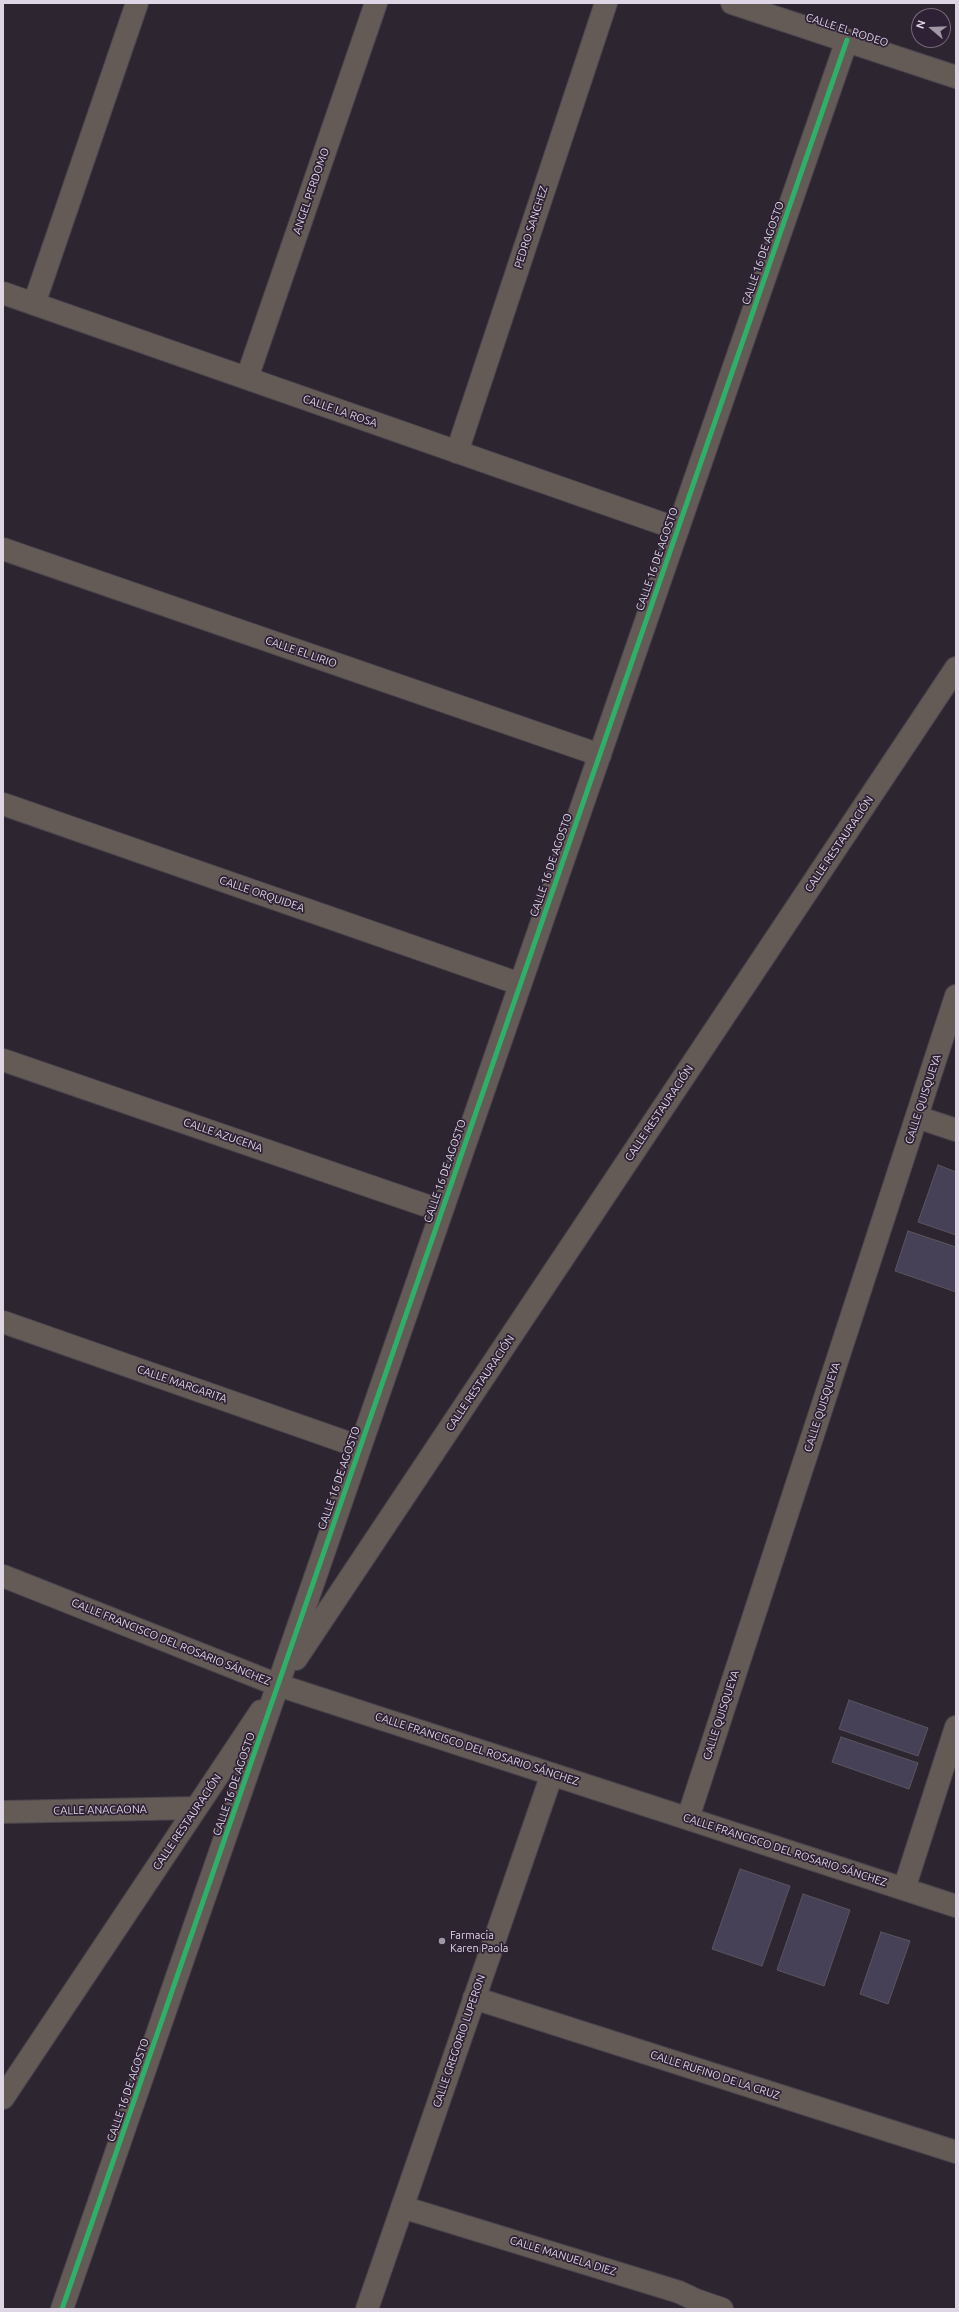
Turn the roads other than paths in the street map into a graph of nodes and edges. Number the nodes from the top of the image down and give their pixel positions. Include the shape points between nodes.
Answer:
1 (137, 3) edge
2 (376, 3) edge
3 (606, 3) edge
4 (742, 5) edge
5 (847, 40) junction
6 (956, 77) edge
7 (3, 293) edge
8 (34, 304) junction
9 (247, 378) junction
10 (457, 452) junction
11 (678, 529) junction
12 (3, 549) edge
13 (956, 668) edge
14 (600, 755) junction
15 (3, 804) edge
16 (520, 984) junction
17 (956, 996) edge
18 (3, 1060) edge
19 (917, 1117) junction
20 (956, 1130) edge
21 (442, 1211) junction
22 (3, 1322) edge
23 (360, 1447) junction
24 (3, 1576) edge
25 (278, 1685) junction
26 (956, 1727) edge
27 (552, 1774) junction
28 (196, 1808) junction
29 (3, 1812) edge
30 (688, 1818) junction
31 (904, 1889) junction
32 (956, 1906) edge
33 (474, 1998) junction
34 (3, 2098) edge
35 (956, 2152) edge
36 (402, 2207) junction
37 (62, 2309) edge
38 (366, 2309) edge
39 (722, 2309) edge

1 - 8 street
2 - 9 street, ANGEL PERDOMO
3 - 10 street, PEDRO SANCHEZ
4 - 5 street, CALLE EL RODEO
5 - 6 street, CALLE EL RODEO
5 - 11 street, CALLE 16 DE AGOSTO
7 - 8 street, CALLE LA ROSA
8 - 9 street, CALLE LA ROSA
9 - 10 street, CALLE LA ROSA
10 - 11 street, CALLE LA ROSA
11 - 14 street, CALLE 16 DE AGOSTO
12 - 14 street, CALLE EL LIRIO
13 - 25 street, CALLE RESTAURACIÓN
14 - 16 street, CALLE 16 DE AGOSTO
15 - 16 street, CALLE ORQUIDEA
16 - 21 street, CALLE 16 DE AGOSTO
17 - 19 street, CALLE QUISQUEYA
18 - 21 street, CALLE AZUCENA
19 - 20 street
19 - 30 street, CALLE QUISQUEYA
21 - 23 street, CALLE 16 DE AGOSTO
22 - 23 street, CALLE MARGARITA
23 - 25 street, CALLE 16 DE AGOSTO
24 - 25 street, CALLE FRANCISCO DEL ROSARIO SÁNCHEZ
25 - 27 street, CALLE FRANCISCO DEL ROSARIO SÁNCHEZ
25 - 28 street, CALLE RESTAURACIÓN
25 - 37 street, CALLE 16 DE AGOSTO
26 - 31 street
27 - 30 street, CALLE FRANCISCO DEL ROSARIO SÁNCHEZ
27 - 33 street, CALLE GREGORIO LUPERON
28 - 29 street, CALLE ANACAONA
28 - 34 street, CALLE RESTAURACIÓN
30 - 31 street, CALLE FRANCISCO DEL ROSARIO SÁNCHEZ
31 - 32 street, CALLE FRANCISCO DEL ROSARIO SÁNCHEZ
33 - 35 street, CALLE RUFINO DE LA CRUZ
33 - 36 street, CALLE GREGORIO LUPERON
36 - 38 street, CALLE GREGORIO LUPERON
36 - 39 street, CALLE MANUELA DIEZ via 679,2292

